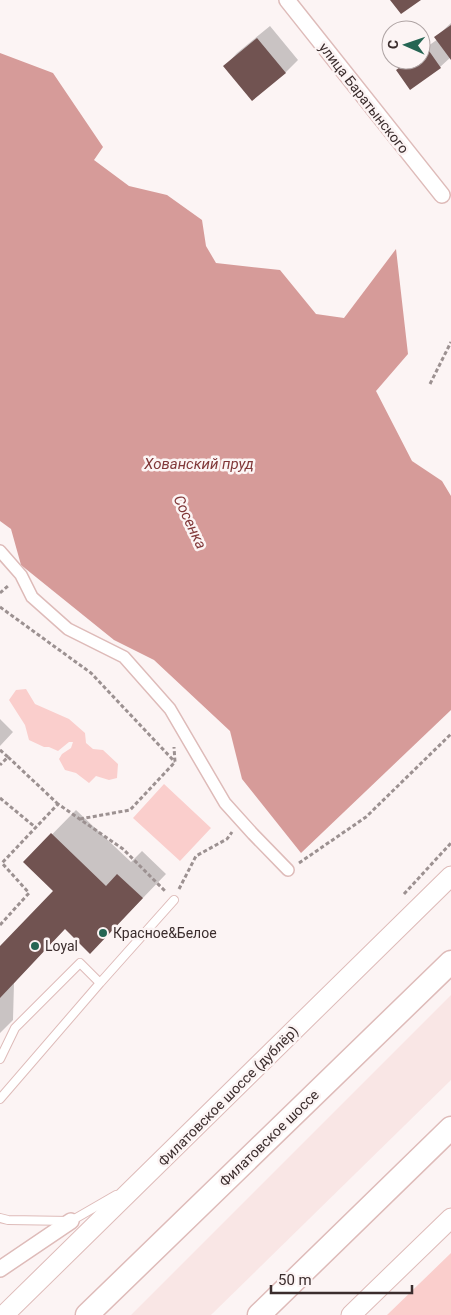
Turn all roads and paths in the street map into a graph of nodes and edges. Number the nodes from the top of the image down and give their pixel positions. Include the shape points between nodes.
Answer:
1 (287, 0) edge
2 (442, 195) dead end
3 (451, 342) edge
4 (430, 384) dead end
5 (0, 551) edge
6 (0, 607) edge
7 (451, 734) edge
8 (173, 744) dead end
9 (0, 750) edge
10 (8, 757) junction
11 (175, 762) junction
12 (0, 765) edge
13 (0, 798) edge
14 (58, 804) junction
15 (80, 819) junction
16 (240, 821) junction
17 (35, 827) junction
18 (288, 870) joint
19 (451, 876) edge
20 (174, 900) junction
21 (0, 925) edge
22 (451, 962) edge
23 (100, 983) junction
24 (0, 1058) edge
25 (0, 1100) edge
26 (451, 1128) edge
27 (142, 1180) junction
28 (0, 1218) edge
29 (451, 1218) edge
30 (71, 1221) junction
31 (0, 1269) edge
32 (4, 1315) edge
33 (87, 1315) edge
34 (259, 1315) edge
35 (352, 1315) edge

1 - 2 street, улица Баратынского
3 - 4 path
5 - 16 street via 21,575 32,597 68,629 124,656 170,709 225,803
6 - 11 path via 91,673
7 - 18 path via 366,818
8 - 11 path
9 - 10 path
10 - 12 path
10 - 14 path
11 - 15 path via 130,810
13 - 17 path
14 - 15 path
14 - 17 path
15 - 20 path via 123,849
16 - 18 street
16 - 20 path via 227,840 196,856
17 - 21 path via 2,863 29,893
19 - 27 street, Филатовское шоссе (дублёр)
20 - 23 lane
22 - 33 main road, Филатовское шоссе
23 - 24 lane via 80,963 15,1028
23 - 25 lane
26 - 34 main road
27 - 30 lane
27 - 32 street, Филатовское шоссе (дублёр)
28 - 30 lane
29 - 35 street
30 - 31 street

